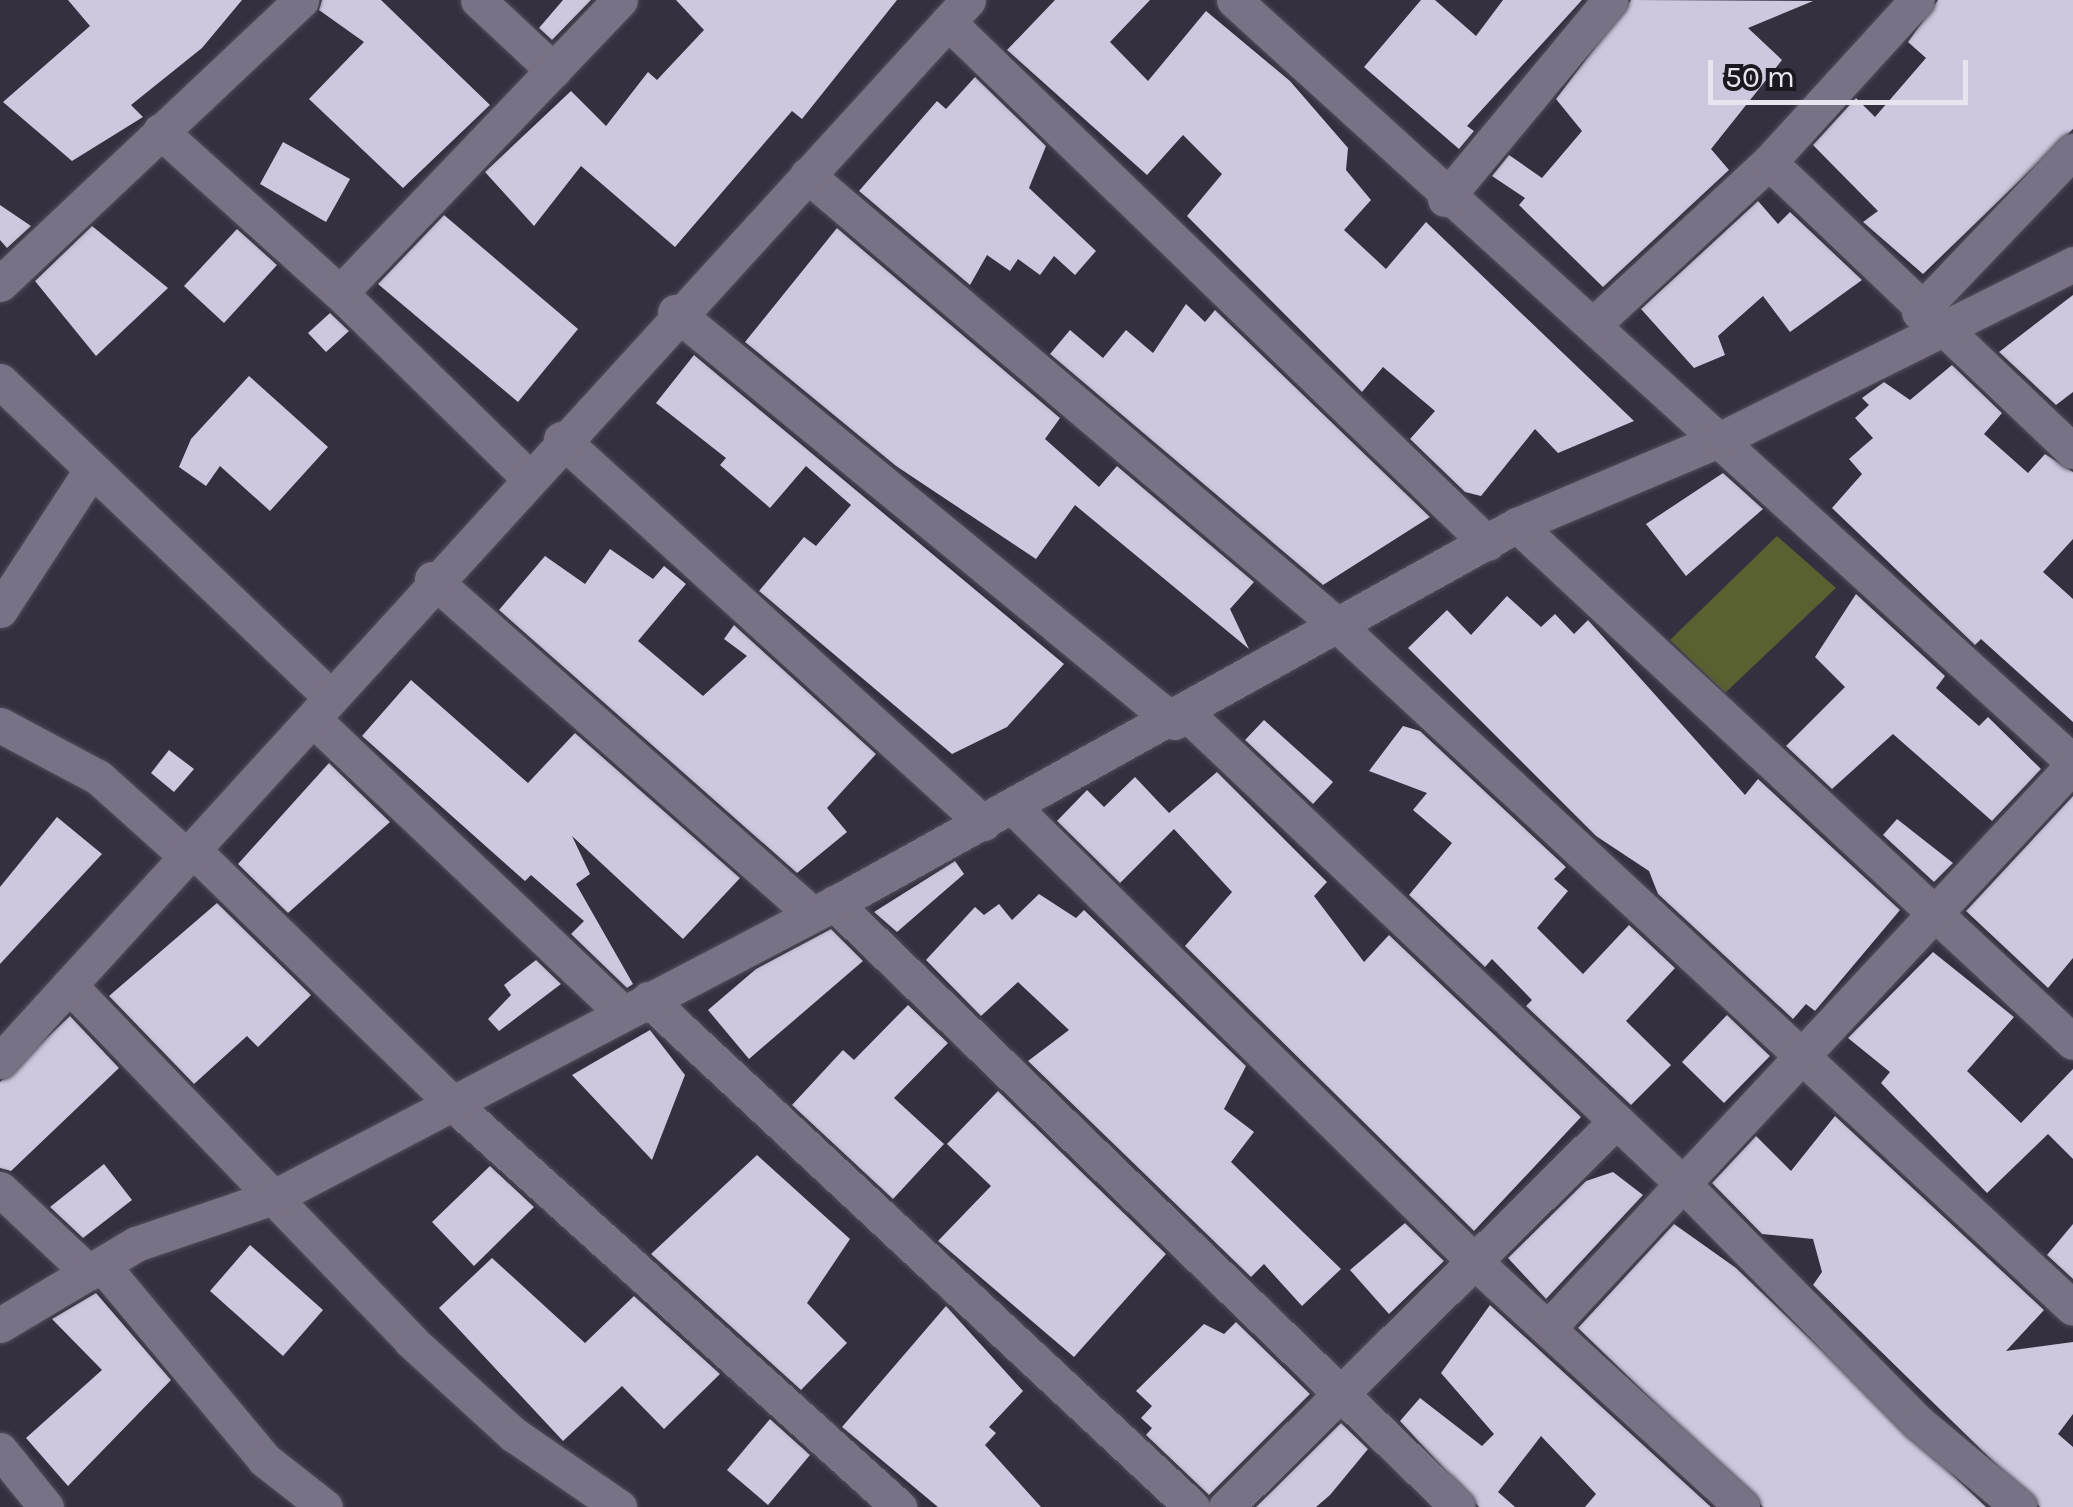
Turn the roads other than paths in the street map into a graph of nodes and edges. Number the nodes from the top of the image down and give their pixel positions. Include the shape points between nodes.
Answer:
1 (302, 0) edge
2 (478, 0) edge
3 (620, 0) edge
4 (1234, 0) edge
5 (1610, 0) edge
6 (1917, 0) edge
7 (958, 11) edge
8 (553, 70) junction
9 (160, 131) junction
10 (2073, 151) edge
11 (1769, 162) junction
12 (806, 174) junction
13 (1445, 199) junction
14 (2073, 264) edge
15 (0, 284) edge
16 (340, 293) junction
17 (674, 312) junction
18 (1930, 323) junction
19 (1594, 324) junction
20 (0, 381) edge
21 (1723, 438) junction
22 (561, 439) junction
23 (2073, 451) edge
24 (92, 469) junction
25 (527, 476) junction
26 (1502, 534) junction
27 (432, 579) junction
28 (0, 610) edge
29 (1336, 624) junction
30 (322, 708) junction
31 (1181, 718) junction
32 (0, 725) edge
33 (2073, 763) edge
34 (998, 816) junction
35 (189, 852) junction
36 (823, 908) junction
37 (1936, 914) junction
38 (68, 985) junction
39 (636, 1006) junction
40 (2073, 1042) edge
41 (1800, 1056) junction
42 (0, 1061) edge
43 (452, 1103) junction
44 (1616, 1121) junction
45 (1684, 1185) junction
46 (0, 1189) edge
47 (276, 1196) junction
48 (1476, 1262) junction
49 (95, 1268) junction
50 (2073, 1308) edge
51 (1552, 1324) junction
52 (0, 1325) edge
53 (1337, 1394) junction
54 (0, 1450) edge
55 (46, 1507) edge
56 (325, 1507) edge
57 (619, 1507) edge
58 (899, 1507) edge
59 (1192, 1507) edge
60 (1226, 1507) edge
61 (1458, 1507) edge
62 (1742, 1507) edge
63 (2020, 1507) edge

1 - 9 street
2 - 8 street
3 - 8 street
4 - 13 street
5 - 13 street
6 - 11 street
7 - 12 street
7 - 26 street
8 - 16 street
9 - 15 street
9 - 16 street
10 - 18 street
11 - 18 street
11 - 19 street
12 - 17 street
12 - 29 street
13 - 19 street
14 - 18 street
16 - 25 street
17 - 22 street
17 - 31 street
18 - 21 street
18 - 23 street
19 - 21 street
20 - 24 street
21 - 26 street
21 - 33 street
22 - 25 street
22 - 34 street
24 - 28 street
24 - 30 street
25 - 27 street
26 - 29 street
26 - 37 street
27 - 30 street
27 - 36 street
29 - 31 street
29 - 41 street via 1640,897
30 - 35 street
30 - 39 street
31 - 34 street
31 - 44 street
32 - 35 street via 98,777
33 - 37 street
34 - 36 street
34 - 48 street
35 - 38 street
35 - 43 street
36 - 39 street
36 - 53 street
37 - 40 street
37 - 41 street
38 - 42 street
38 - 47 street
39 - 43 street
39 - 59 street
41 - 45 street
41 - 50 street
43 - 47 street
43 - 58 street
44 - 45 street
44 - 48 street
45 - 51 street
45 - 63 street via 1919,1423
46 - 49 street
47 - 49 street
47 - 57 street via 484,1408
48 - 51 street
48 - 53 street
49 - 52 street
49 - 56 street via 265,1460
51 - 62 street
53 - 60 street
53 - 61 street
54 - 55 street

